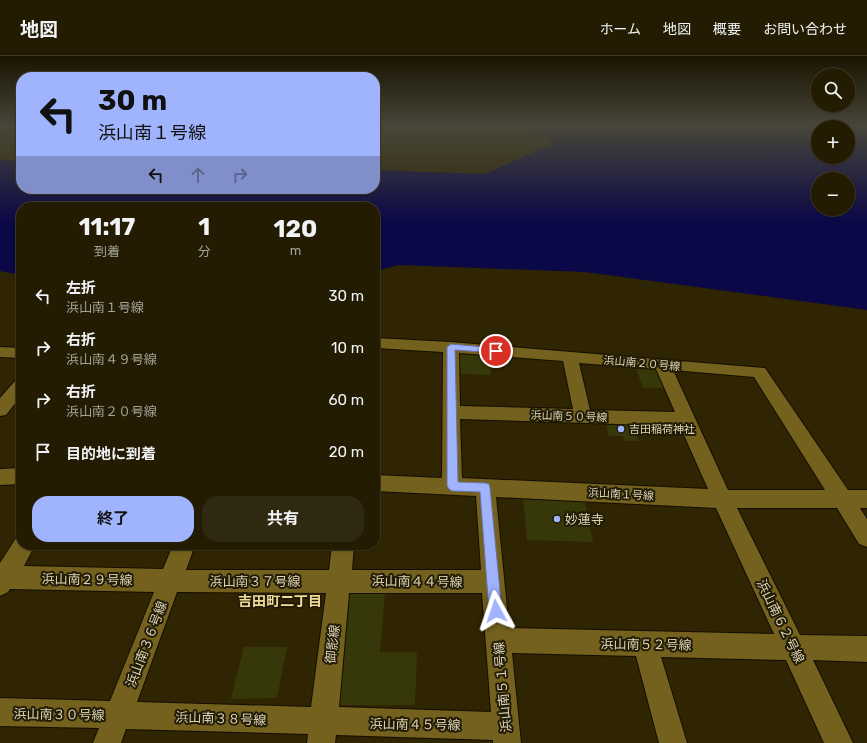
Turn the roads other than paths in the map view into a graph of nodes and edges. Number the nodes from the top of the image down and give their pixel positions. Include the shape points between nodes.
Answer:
1 (380, 342) edge
2 (451, 347) junction
3 (0, 352) edge
4 (16, 353) edge
5 (570, 357) junction
6 (662, 364) junction
7 (16, 391) edge
8 (2, 406) edge
9 (452, 412) junction
10 (583, 416) junction
11 (686, 419) junction
12 (0, 476) edge
13 (16, 476) edge
14 (380, 483) edge
15 (452, 486) junction
16 (485, 488) junction
17 (841, 498) junction
18 (722, 499) junction
19 (867, 499) edge
20 (867, 537) edge
21 (21, 550) edge
22 (182, 550) edge
23 (343, 550) edge
24 (1, 579) edge
25 (340, 580) junction
26 (170, 581) junction
27 (494, 582) junction
28 (498, 640) junction
29 (645, 644) junction
30 (794, 648) junction
31 (867, 649) edge
32 (0, 712) edge
33 (118, 715) junction
34 (322, 732) edge
35 (506, 734) edge
36 (107, 743) edge
37 (673, 743) edge
38 (839, 743) edge

1 - 2 street, 浜山南２０号線
2 - 5 street, 浜山南２０号線
2 - 9 street
3 - 4 street
5 - 6 street, 浜山南２０号線
5 - 10 street
6 - 11 street, 浜山南６２号線
6 - 17 street, 浜山南２０号線 via 758,372
7 - 8 street
9 - 10 street, 浜山南５０号線
9 - 15 street
10 - 11 street, 浜山南５０号線
11 - 18 street, 浜山南６２号線
12 - 13 street
14 - 15 street, 浜山南１号線
15 - 16 street, 浜山南１号線
16 - 18 street, 浜山南１号線
16 - 27 street, 浜山南５１号線
17 - 18 street, 浜山南１号線
17 - 19 street, 浜山南１号線
17 - 20 street
18 - 30 street, 浜山南６２号線
21 - 24 street
22 - 26 street, 浜山南３６号線
23 - 25 street, 御影線
24 - 26 street, 浜山南２９号線
25 - 26 street, 浜山南３７号線
25 - 27 street, 浜山南４４号線
25 - 34 street, 御影線
26 - 33 street, 浜山南３６号線
27 - 28 street, 浜山南５１号線
28 - 29 street, 浜山南５２号線
28 - 35 street, 浜山南５１号線
29 - 30 street, 浜山南５２号線
29 - 37 street
30 - 31 street, 浜山南５２号線
30 - 38 street, 浜山南６２号線
32 - 33 street, 浜山南３０号線
33 - 34 street, 浜山南３８号線
33 - 36 street, 浜山南３６号線
34 - 35 street, 浜山南４５号線

